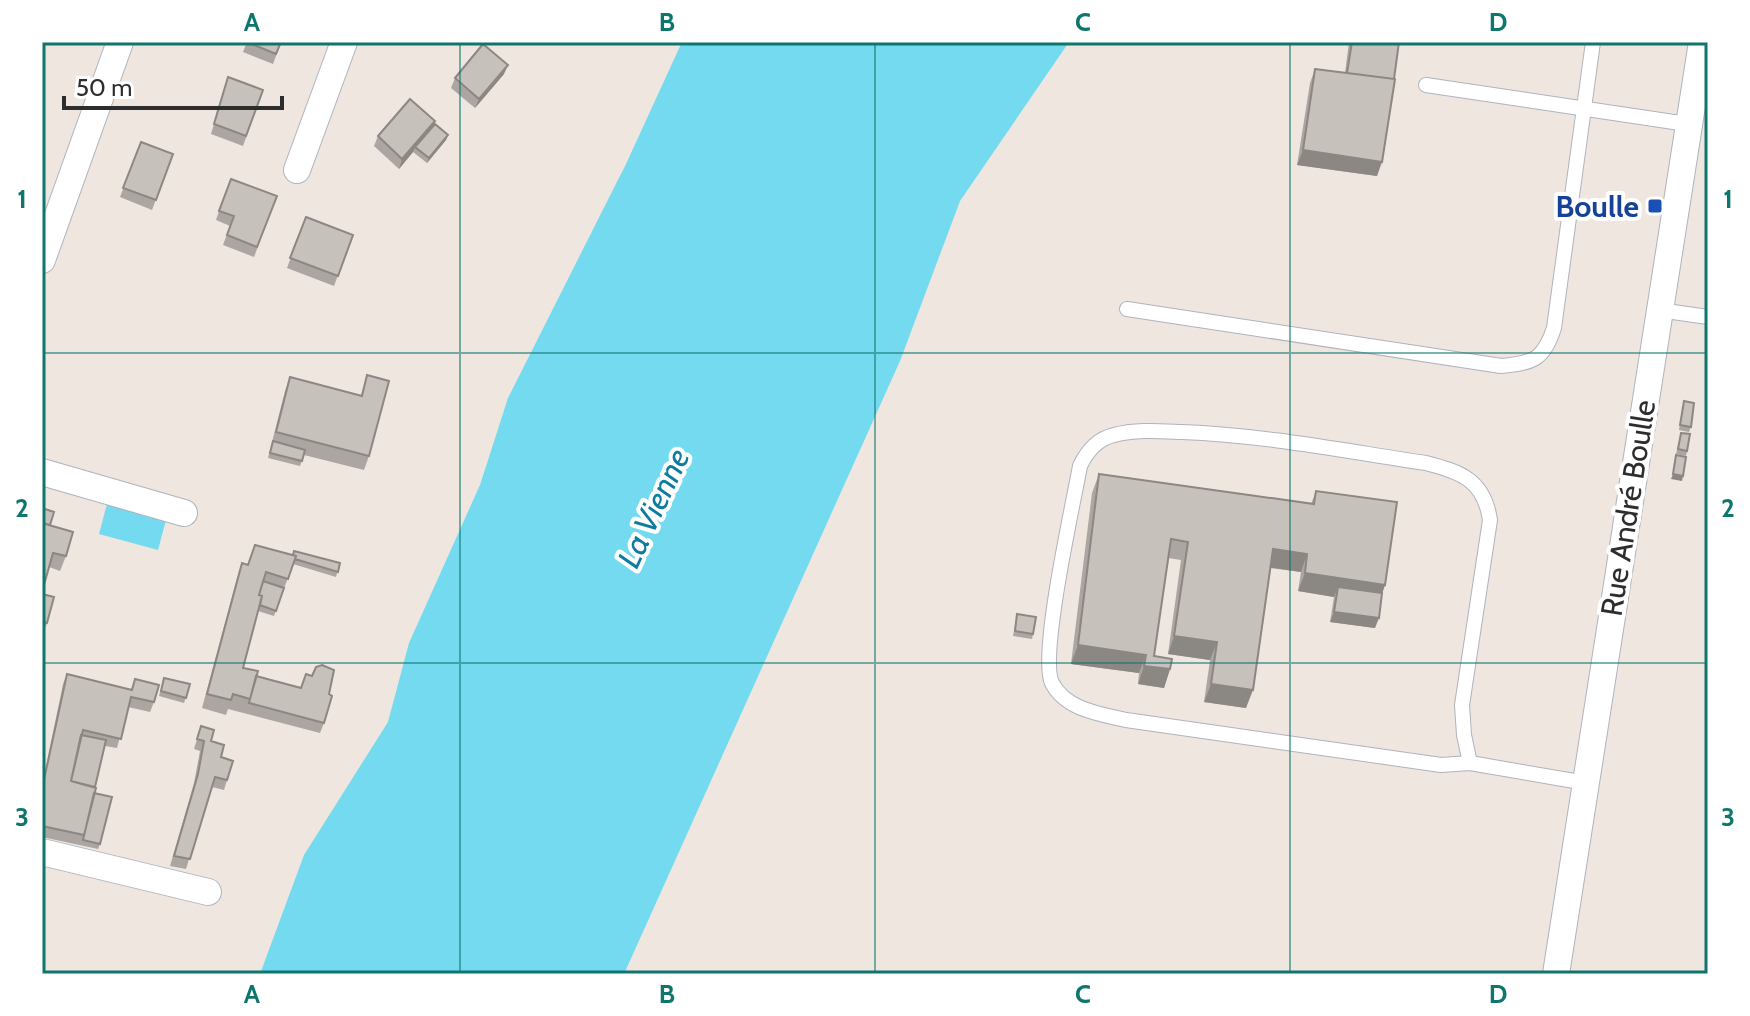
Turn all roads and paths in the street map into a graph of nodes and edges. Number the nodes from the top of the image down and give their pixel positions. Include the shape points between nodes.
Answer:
1 (120, 42) edge
2 (344, 42) edge
3 (1593, 42) edge
4 (1702, 42) edge
5 (1426, 85) dead end
6 (1584, 110) junction
7 (1687, 124) junction
8 (297, 170) dead end
9 (42, 260) edge
10 (1127, 309) dead end
11 (1659, 310) junction
12 (1708, 317) edge
13 (42, 472) edge
14 (184, 513) dead end
15 (1470, 763) junction
16 (1586, 783) junction
17 (42, 852) edge
18 (208, 892) dead end
19 (1556, 974) edge

1 - 9 street
2 - 8 street
3 - 6 lane
4 - 7 street, Rue André Boulle
5 - 6 lane
6 - 7 lane
6 - 10 lane via 1554,328 1548,348 1537,358 1501,366
7 - 11 street, Rue André Boulle
11 - 12 lane
11 - 16 street, Rue André Boulle
13 - 14 street
15 - 15 lane via 1462,705 1490,520 1487,502 1473,484 1457,472 1426,463 1221,433 1141,430 1112,435 1086,452 1050,637 1048,668 1064,699 1084,710 1126,720 1441,765
15 - 16 lane
16 - 19 street, Rue André Boulle
17 - 18 street

